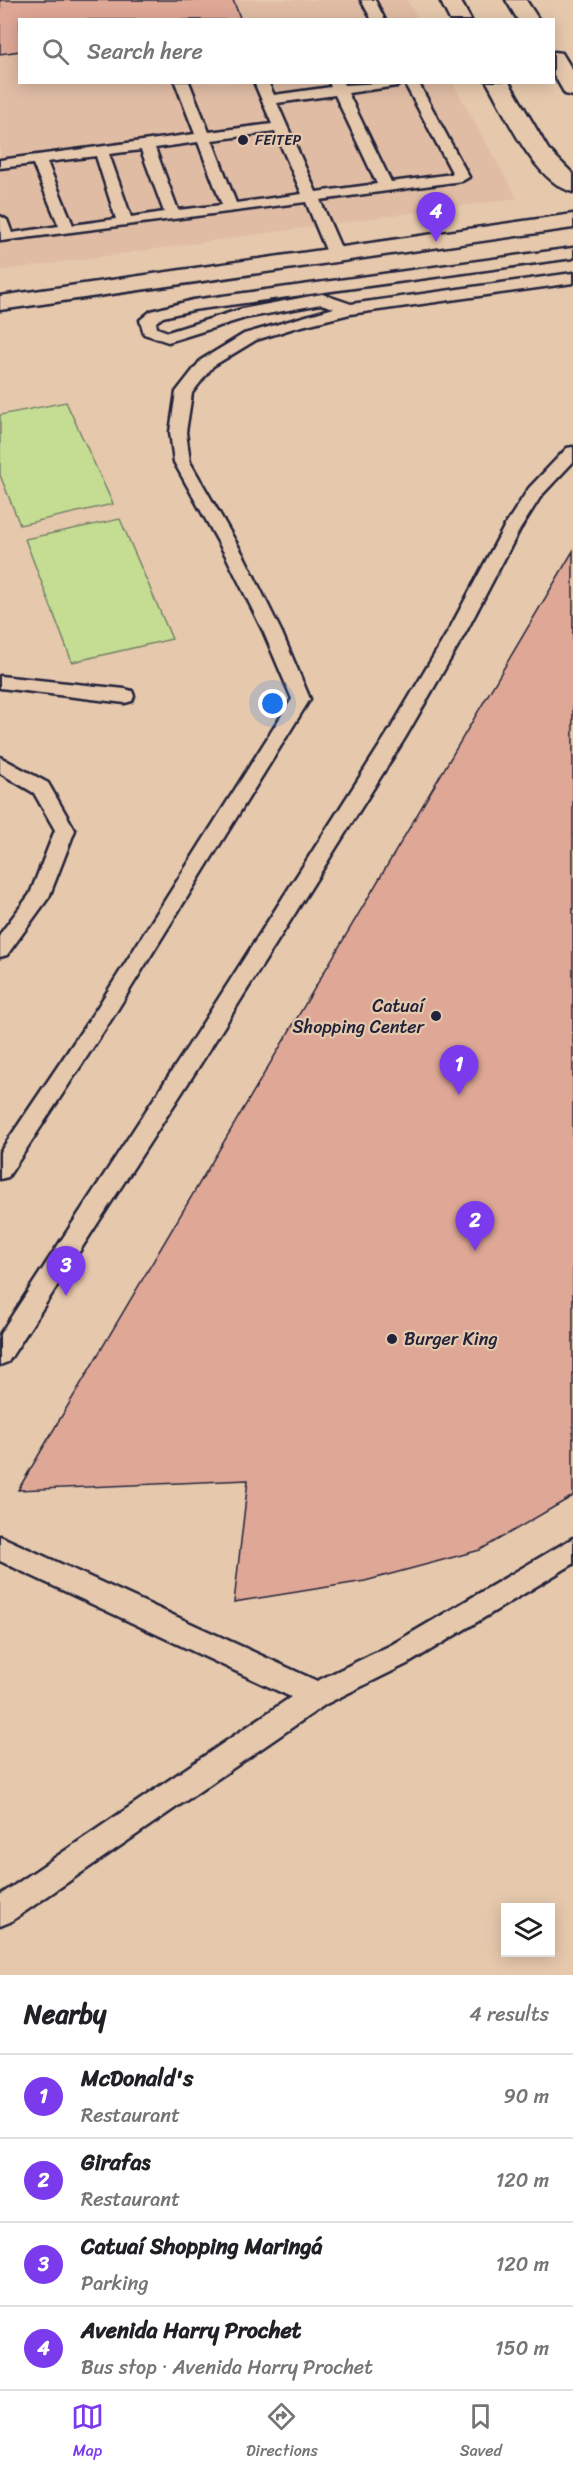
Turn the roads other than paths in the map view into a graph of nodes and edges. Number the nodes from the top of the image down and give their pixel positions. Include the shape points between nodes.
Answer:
1 (368, 0) edge
2 (450, 0) edge
3 (516, 0) edge
4 (377, 18) edge
5 (460, 18) edge
6 (528, 18) edge
7 (555, 60) edge
8 (183, 84) edge
9 (262, 84) edge
10 (373, 84) edge
11 (412, 84) edge
12 (499, 84) edge
13 (338, 87) edge
14 (573, 89) edge
15 (268, 100) junction
16 (279, 127) junction
17 (204, 137) junction
18 (146, 144) junction
19 (101, 150) junction
20 (39, 159) junction
21 (0, 164) edge
22 (573, 185) edge
23 (386, 187) junction
24 (309, 198) junction
25 (231, 208) junction
26 (173, 216) junction
27 (0, 220) edge
28 (573, 221) edge
29 (125, 222) junction
30 (68, 230) junction
31 (573, 254) edge
32 (336, 255) junction
33 (573, 279) edge
34 (0, 303) edge
35 (350, 309) junction
36 (573, 452) edge
37 (0, 682) edge
38 (125, 696) dead end
39 (0, 764) edge
40 (0, 949) edge
41 (0, 1170) edge
42 (0, 1354) edge
43 (0, 1548) edge
44 (573, 1550) edge
45 (317, 1695) junction
46 (0, 1912) edge

1 - 4 lane
2 - 5 street
3 - 6 street
7 - 14 street
8 - 17 lane
9 - 15 lane
10 - 13 lane
11 - 23 lane via 462,177
12 - 22 street via 538,149 560,177
13 - 15 lane
13 - 23 lane
15 - 16 lane
16 - 17 lane
16 - 24 lane
17 - 18 lane
17 - 25 lane
18 - 19 lane
18 - 26 lane
19 - 20 lane
19 - 29 lane
20 - 21 lane
20 - 30 lane
23 - 24 lane
24 - 25 lane
24 - 32 lane
25 - 26 lane
26 - 29 lane
27 - 30 lane via 6,238
28 - 32 street
29 - 30 lane
31 - 35 lane via 193,305 148,320 150,331 168,337 242,314 322,299
32 - 34 street
33 - 35 lane
35 - 41 lane via 250,338 207,363 184,392 178,432 182,462 236,558 301,699 104,1014
36 - 42 lane via 536,492 510,531 398,733
37 - 38 lane
39 - 40 lane via 41,788 65,830 39,897
43 - 45 lane
44 - 45 lane via 400,1654
45 - 46 lane

